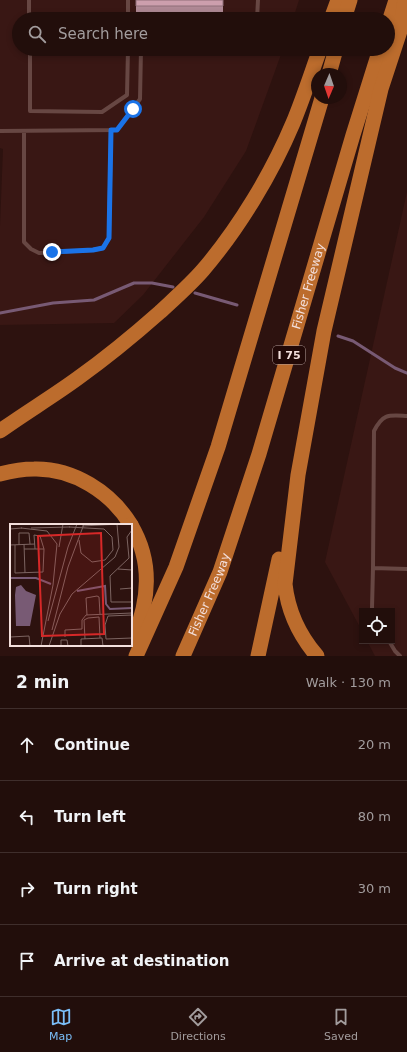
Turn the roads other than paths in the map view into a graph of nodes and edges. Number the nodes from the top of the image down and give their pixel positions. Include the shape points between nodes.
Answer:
1 (29, 0) edge
2 (128, 0) edge
3 (258, 0) edge
4 (338, 0) edge
5 (350, 0) edge
6 (396, 0) edge
7 (405, 0) edge
8 (29, 12) edge
9 (128, 12) edge
10 (257, 12) edge
11 (334, 12) edge
12 (346, 12) edge
13 (392, 12) edge
14 (395, 46) edge
15 (30, 56) edge
16 (128, 56) edge
17 (141, 56) edge
18 (318, 56) edge
19 (334, 56) edge
20 (378, 56) edge
21 (392, 56) edge
22 (330, 68) edge
23 (320, 104) edge
24 (111, 130) junction
25 (0, 131) edge
26 (24, 131) junction
27 (407, 416) edge
28 (0, 431) edge
29 (0, 474) edge
30 (298, 475) junction
31 (130, 524) edge
32 (132, 527) edge
33 (373, 568) junction
34 (407, 569) edge
35 (372, 608) edge
36 (132, 644) edge
37 (392, 644) edge
38 (131, 646) edge
39 (127, 656) edge
40 (136, 656) edge
41 (183, 656) edge
42 (258, 656) edge
43 (317, 656) edge
44 (400, 656) edge

1 - 8 lane
2 - 9 lane
3 - 10 lane
4 - 11 highway
5 - 12 highway
6 - 13 highway
7 - 14 highway
15 - 16 lane via 30,111 102,112 127,95
17 - 24 lane via 140,99 117,130
18 - 28 highway via 286,140 244,214 203,270 133,336 78,378
19 - 22 highway
20 - 41 highway, Fisher Freeway / I 75 via 352,135 260,454 220,572
21 - 30 highway via 381,89 324,331
23 - 40 highway via 218,447 176,567
24 - 26 lane
24 - 26 lane via 109,238 103,248 39,253 31,250 24,242
25 - 26 lane
27 - 33 lane via 387,415 374,431
29 - 31 highway via 41,469 79,479 105,494
30 - 42 highway
30 - 43 highway via 285,584 286,598 296,626
32 - 36 highway via 142,550 147,591 141,621
33 - 34 lane
33 - 35 lane
37 - 44 lane
38 - 39 highway

